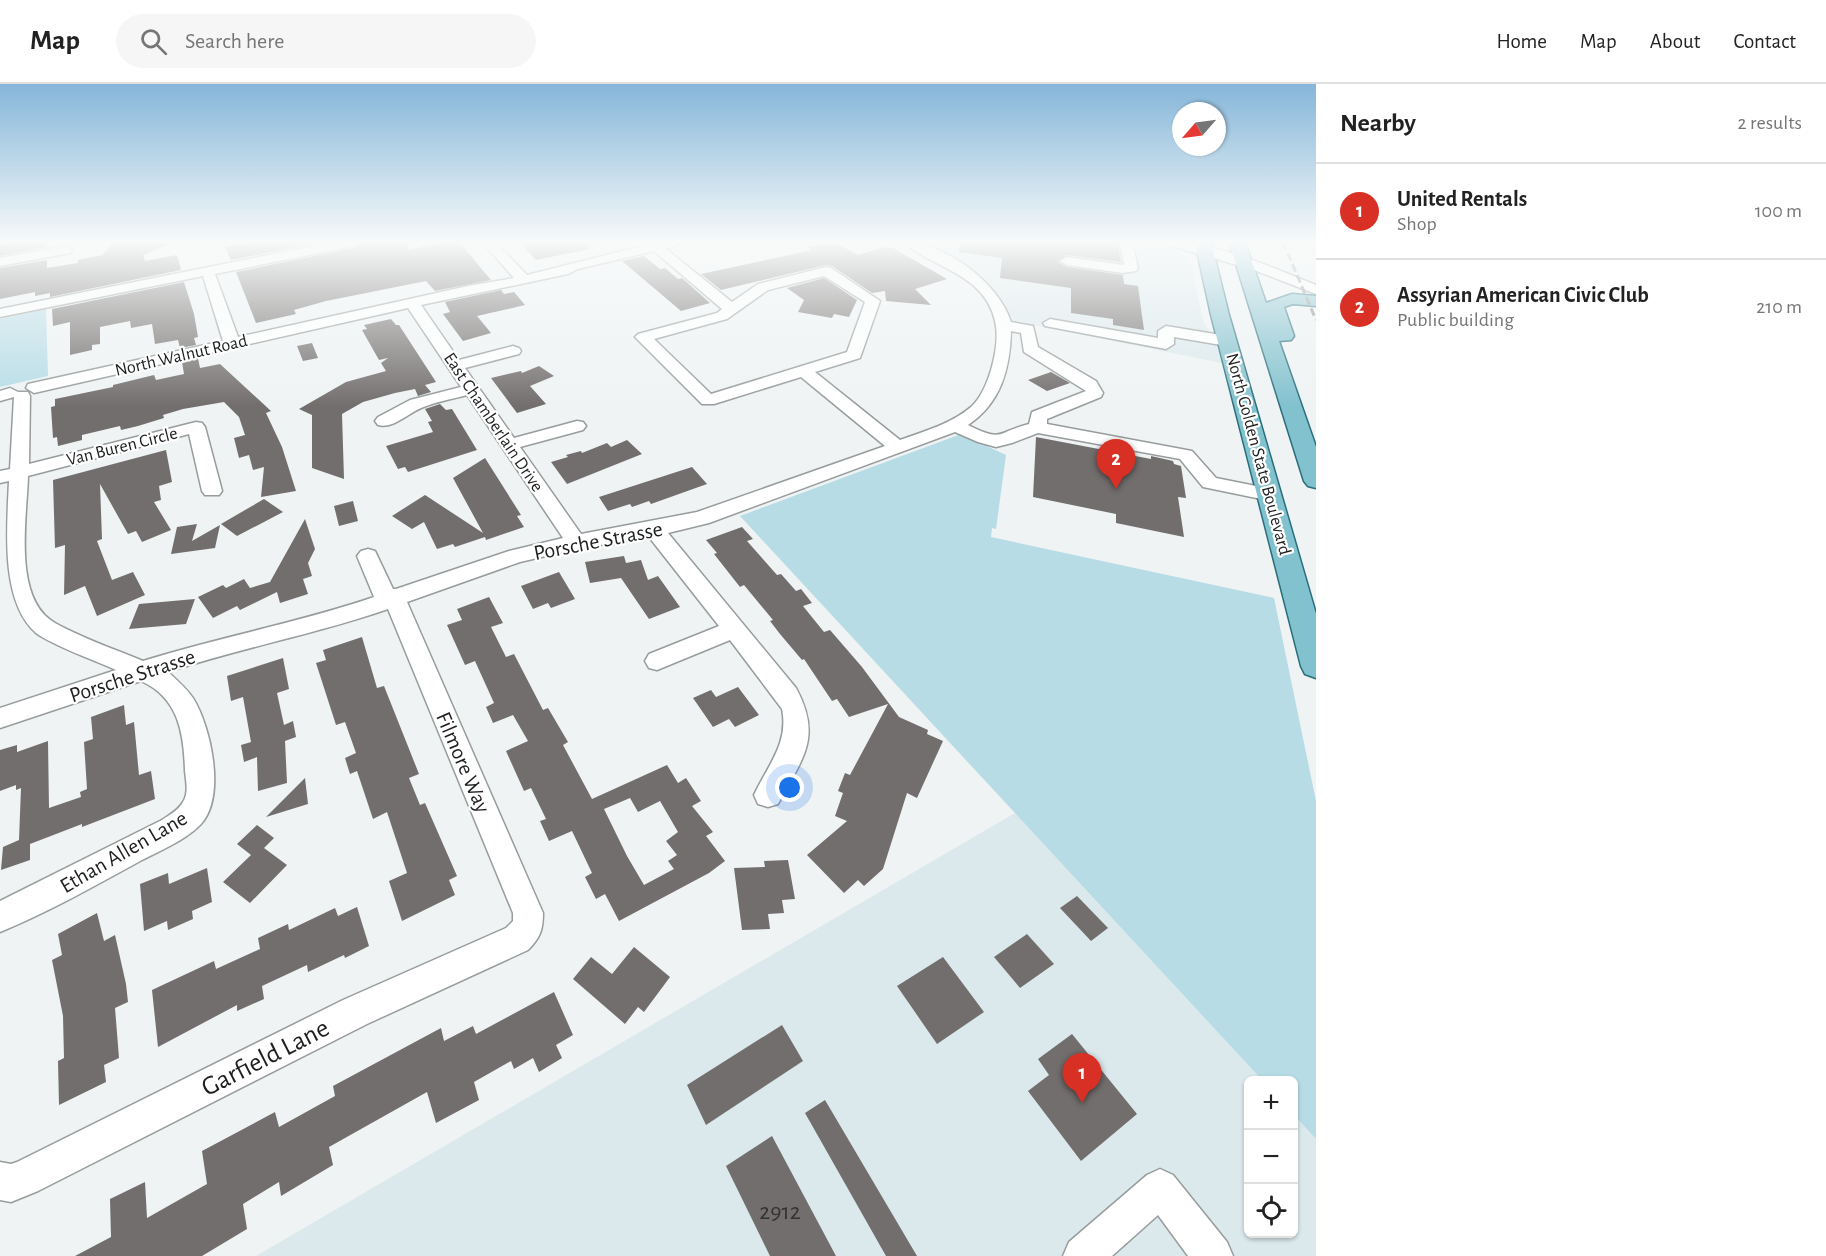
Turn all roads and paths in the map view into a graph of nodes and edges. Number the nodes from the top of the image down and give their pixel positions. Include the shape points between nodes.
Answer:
1 (83, 297) edge
2 (216, 297) edge
3 (439, 297) edge
4 (716, 297) edge
5 (749, 297) edge
6 (866, 297) edge
7 (990, 297) edge
8 (1217, 297) edge
9 (1255, 297) edge
10 (1316, 301) edge
11 (412, 303) junction
12 (731, 309) junction
13 (0, 313) edge
14 (1050, 323) dead end
15 (1004, 326) junction
16 (1227, 341) junction
17 (232, 343) junction
18 (513, 351) dead end
19 (455, 366) junction
20 (804, 370) junction
21 (1284, 386) junction
22 (471, 389) junction
23 (16, 393) edge
24 (384, 421) dead end
25 (576, 426) dead end
26 (955, 426) junction
27 (1038, 428) junction
28 (509, 445) junction
29 (898, 448) junction
30 (10, 475) edge
31 (1316, 481) edge
32 (212, 491) dead end
33 (1271, 495) junction
34 (654, 529) junction
35 (576, 542) junction
36 (368, 556) dead end
37 (8, 577) edge
38 (390, 599) junction
39 (734, 629) junction
40 (657, 661) dead end
41 (1316, 666) edge
42 (141, 671) junction
43 (0, 718) edge
44 (768, 795) dead end
45 (0, 917) edge
46 (0, 922) edge
47 (528, 928) joint
48 (0, 1181) edge
49 (1083, 1256) edge
50 (1213, 1256) edge

1 - 13 street
2 - 17 street
3 - 11 street, North Walnut Road
4 - 12 street
5 - 12 street
6 - 20 street via 873,301 854,355
7 - 15 street via 999,308
8 - 16 main road, North Golden State Boulevard
9 - 21 main road, North Golden State Boulevard
10 - 21 main road via 1292,299 1274,304 1290,355
11 - 17 street, North Walnut Road
11 - 19 street, East Chamberlain Drive
12 - 20 street via 722,316 643,337 708,400
14 - 16 street via 1166,344 1166,332
15 - 26 street, Porsche Strasse via 993,392
15 - 27 street via 1028,329 1030,349 1090,385 1095,393 1038,416
16 - 33 main road, North Golden State Boulevard
17 - 23 street, North Walnut Road
18 - 19 street
19 - 22 street, East Chamberlain Drive
20 - 29 street
21 - 31 main road, North Golden State Boulevard
22 - 24 street via 410,406
22 - 28 street, East Chamberlain Drive
23 - 30 street, Ethan Allen Lane
25 - 28 street
26 - 27 street via 1000,441
26 - 29 street, Porsche Strasse
27 - 33 street via 1186,455 1210,483
28 - 35 street, East Chamberlain Drive
29 - 34 street, Porsche Strasse via 710,515
30 - 32 street, Van Buren Circle via 196,427
30 - 37 street, Ethan Allen Lane
33 - 41 main road, North Golden State Boulevard
34 - 35 street, Porsche Strasse
34 - 39 street
35 - 38 street, Porsche Strasse via 516,556
36 - 38 street, Filmore Way
37 - 42 street, Ethan Allen Lane via 30,614 45,628
38 - 42 street, Porsche Strasse via 332,619 214,648
38 - 47 street, Filmore Way via 528,913
39 - 40 street
39 - 44 street via 798,714 798,734
42 - 43 street, Porsche Strasse
42 - 45 street, Ethan Allen Lane via 158,678 173,692 192,721 200,755 197,805 191,815 172,829
45 - 46 street
47 - 48 street, Garfield Lane via 517,939 355,1012 25,1178 11,1183
49 - 50 street via 1160,1188

